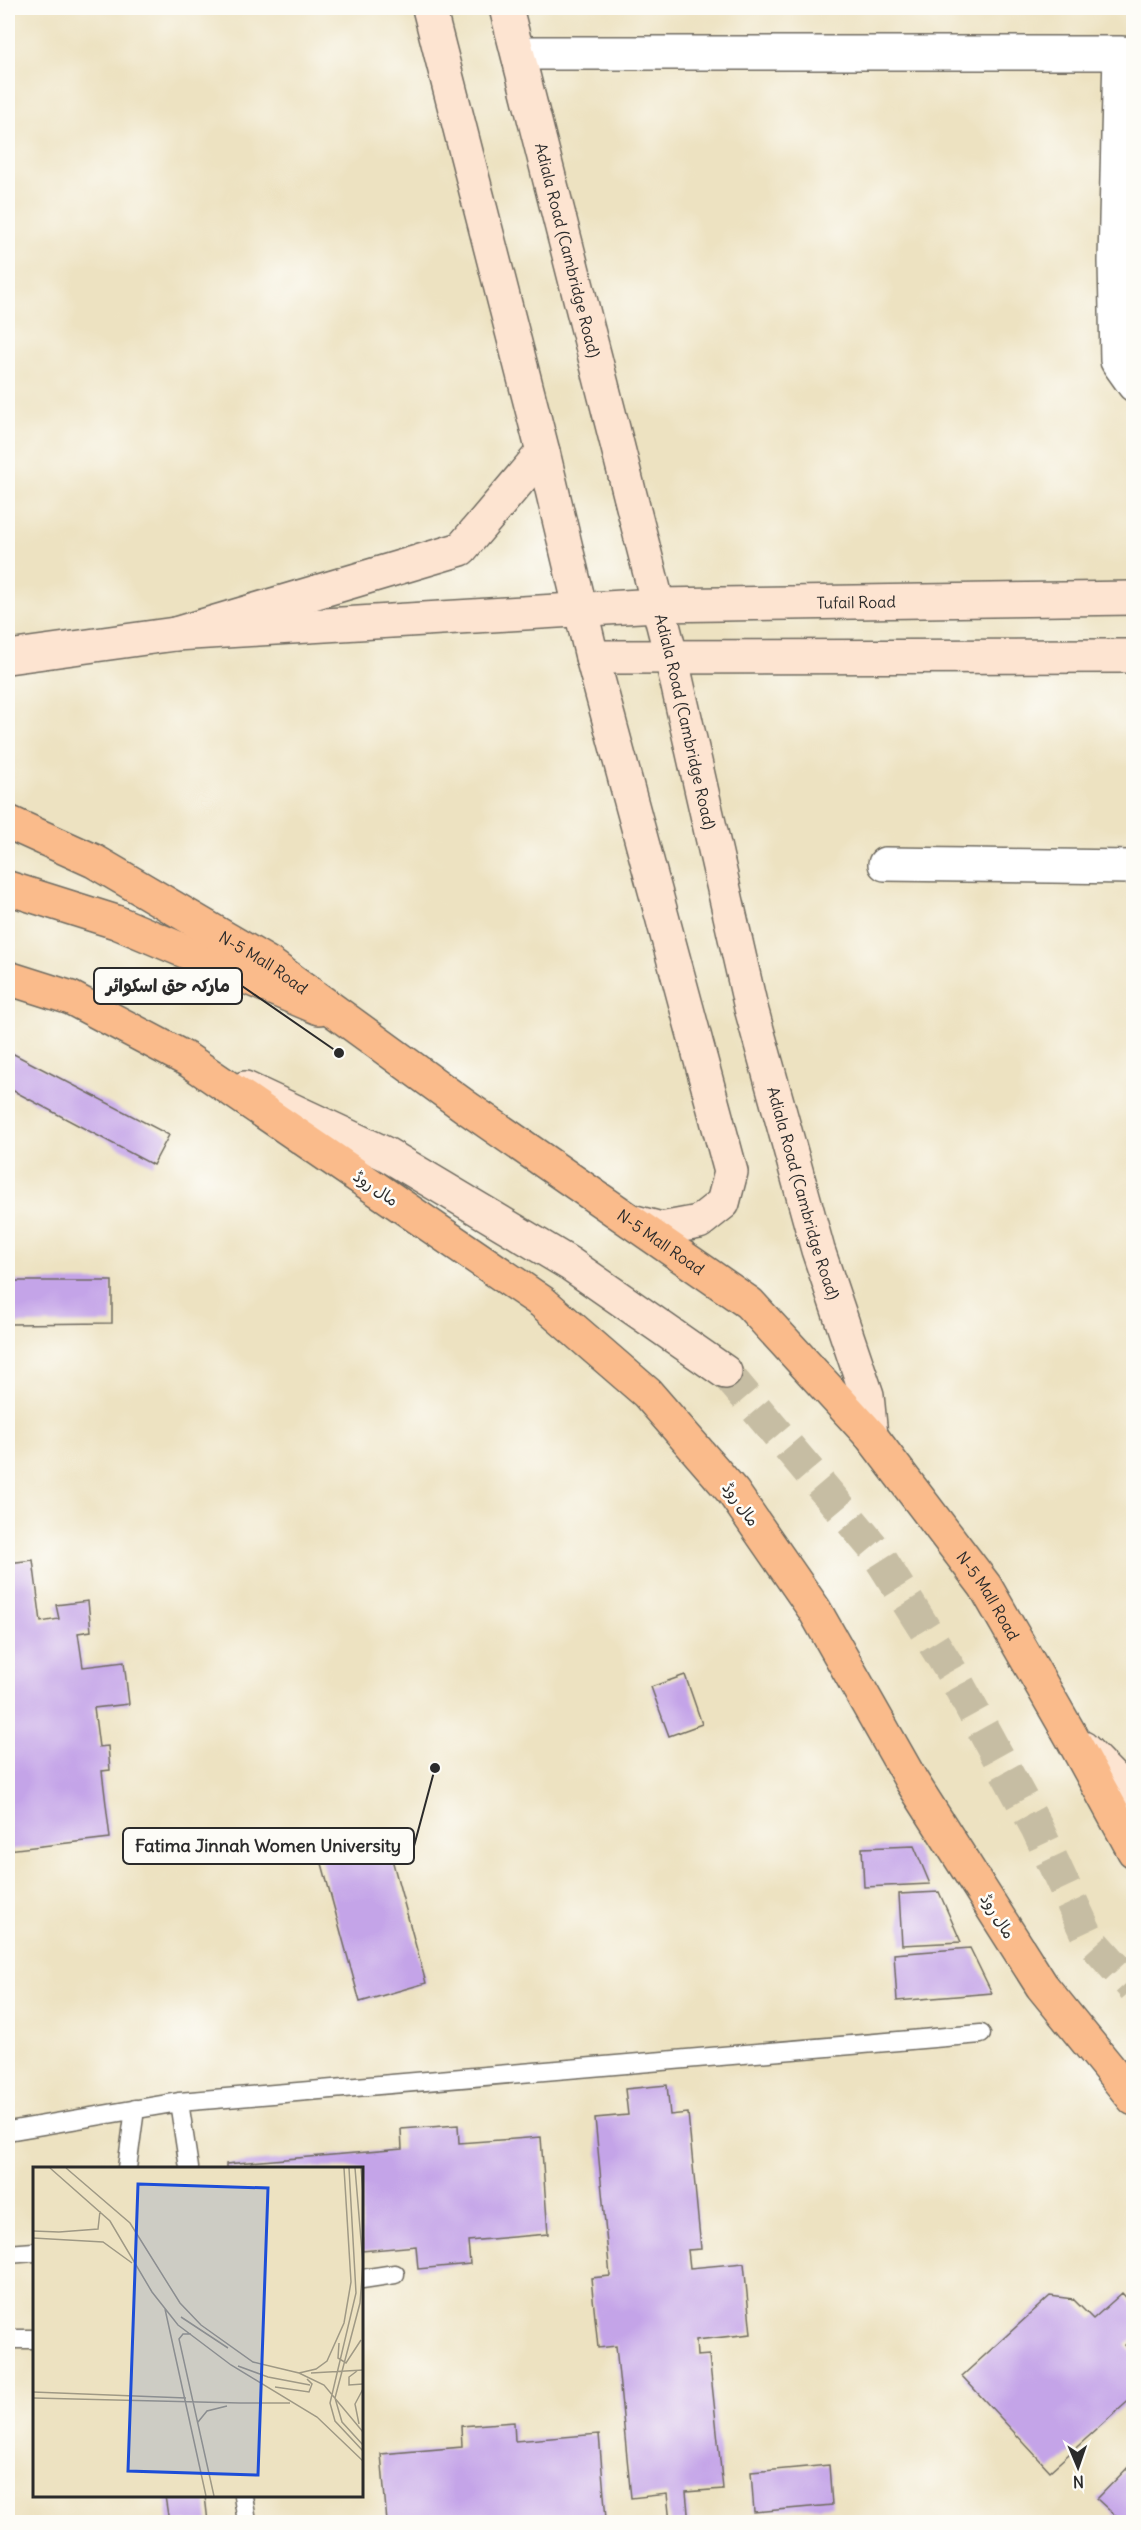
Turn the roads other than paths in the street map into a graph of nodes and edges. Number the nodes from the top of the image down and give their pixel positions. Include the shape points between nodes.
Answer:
1 (429, 8) edge
2 (506, 8) edge
3 (519, 53) junction
4 (1127, 53) edge
5 (1134, 385) edge
6 (543, 452) junction
7 (1134, 598) edge
8 (656, 605) junction
9 (580, 608) junction
10 (175, 634) junction
11 (670, 656) junction
12 (1134, 656) edge
13 (8, 657) edge
14 (592, 657) junction
15 (8, 822) edge
16 (885, 864) dead end
17 (1134, 867) edge
18 (8, 888) edge
19 (8, 978) edge
20 (344, 1018) junction
21 (188, 1060) junction
22 (631, 1221) junction
23 (725, 1372) tunnel mouth
24 (871, 1436) junction
25 (1071, 1736) junction
26 (1134, 1800) edge
27 (1134, 1851) edge
28 (981, 2034) dead end
29 (1134, 2099) edge
30 (178, 2102) junction
31 (135, 2109) junction
32 (8, 2131) edge
33 (128, 2167) edge
34 (189, 2167) edge
35 (33, 2252) edge
36 (8, 2254) edge
37 (395, 2274) dead end
38 (363, 2279) edge
39 (8, 2339) edge
40 (33, 2339) edge
41 (243, 2497) edge
42 (247, 2523) edge

1 - 6 main road
2 - 3 main road, Adiala Road (Cambridge Road)
3 - 4 street
3 - 8 main road, Adiala Road (Cambridge Road)
4 - 5 street via 1115,261 1117,361
6 - 9 main road
6 - 10 main road via 462,549
7 - 8 main road, Tufail Road
8 - 9 main road, Tufail Road
8 - 11 main road, Adiala Road (Cambridge Road)
9 - 10 main road, Tufail Road
9 - 14 main road
10 - 13 main road
11 - 12 main road
11 - 14 main road
11 - 24 main road, Adiala Road (Cambridge Road) via 752,1008 818,1250 867,1395
14 - 22 main road via 731,1172 723,1203 699,1222 661,1229
15 - 20 main road, N-5 Mall Road via 94,861 271,965
16 - 17 street
18 - 20 main road via 116,922
19 - 21 main road, مال روڈ via 71,998
20 - 22 main road, N-5 Mall Road
21 - 23 main road via 386,1154 570,1264
21 - 29 main road, مال روڈ via 542,1302 647,1393 740,1501 813,1610 911,1780 1042,1986
22 - 24 main road, N-5 Mall Road via 749,1303
24 - 25 main road, N-5 Mall Road via 985,1586
25 - 26 main road
25 - 27 main road, N-5 Mall Road
28 - 30 lane
30 - 31 lane
30 - 34 lane
31 - 32 lane
31 - 33 lane
35 - 36 lane
37 - 38 lane
39 - 40 lane
41 - 42 lane

